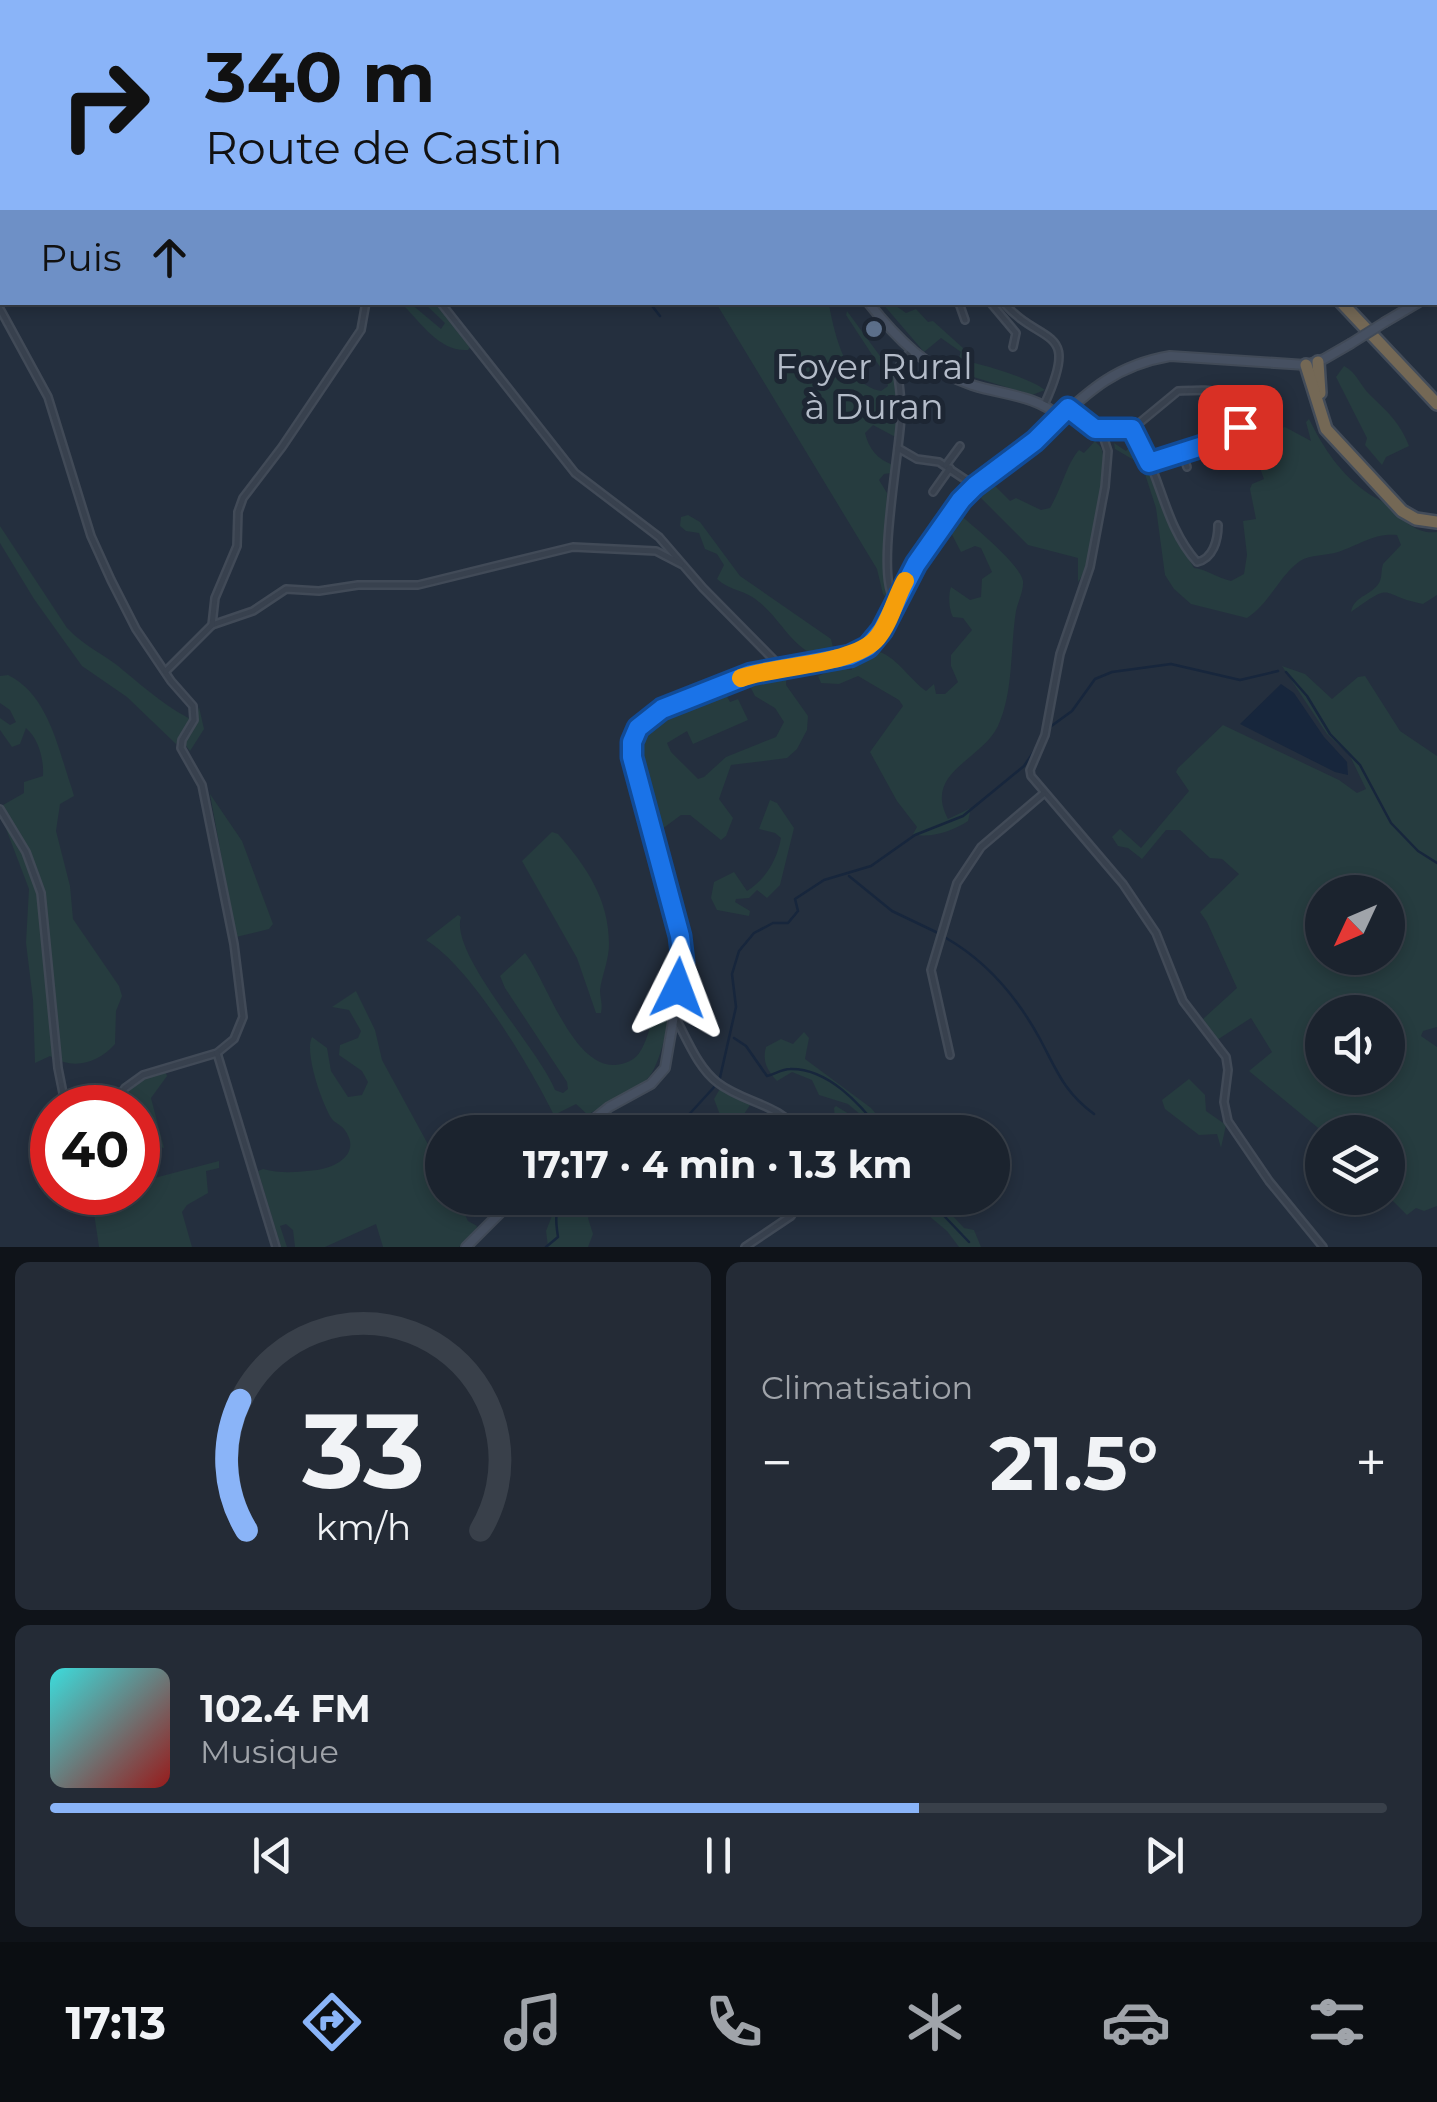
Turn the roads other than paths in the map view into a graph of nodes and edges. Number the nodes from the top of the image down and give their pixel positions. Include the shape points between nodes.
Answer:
1 (365, 305) edge
2 (442, 305) edge
3 (871, 305) edge
4 (959, 305) edge
5 (993, 305) edge
6 (1005, 305) edge
7 (1344, 305) edge
8 (1414, 305) edge
9 (0, 311) edge
10 (965, 320) dead end
11 (1013, 347) dead end
12 (912, 350) junction
13 (1312, 363) junction
14 (1045, 404) junction
15 (1437, 404) edge
16 (1068, 408) junction
17 (1060, 417) junction
18 (1095, 429) junction
19 (1132, 429) junction
20 (1226, 442) junction
21 (960, 446) dead end
22 (898, 448) junction
23 (1182, 452) junction
24 (1231, 457) dead end
25 (1149, 463) junction
26 (1187, 466) dead end
27 (948, 467) junction
28 (975, 486) junction
29 (933, 492) dead end
30 (1437, 519) edge
31 (1218, 525) dead end
32 (688, 569) junction
33 (895, 600) junction
34 (212, 625) junction
35 (780, 666) junction
36 (164, 672) junction
37 (1043, 794) junction
38 (0, 809) edge
39 (674, 1014) junction
40 (217, 1053) junction
41 (950, 1055) dead end
42 (61, 1085) edge
43 (129, 1085) edge
44 (598, 1115) edge
45 (783, 1115) edge
46 (498, 1215) edge
47 (792, 1215) edge
48 (470, 1244) edge
49 (276, 1247) edge
50 (484, 1247) edge
51 (744, 1247) edge
52 (1323, 1247) edge

1 - 34 street via 361,330 240,504 237,546 215,598
2 - 32 street via 575,473 648,527
3 - 12 street
4 - 10 street
5 - 11 street via 1016,332
6 - 14 street via 1042,330 1059,353
7 - 15 highway
8 - 13 street, bridge
9 - 36 street via 48,398 91,536
12 - 14 street via 957,379
12 - 22 street via 897,369
13 - 16 street via 1158,358 1106,378
13 - 30 highway via 1320,416 1334,440 1402,511
14 - 17 street
16 - 17 street
16 - 18 street
17 - 28 street
18 - 19 street
18 - 37 street via 1108,451 1095,546 1060,654 1046,736 1030,770
19 - 20 street via 1174,393 1223,393 1240,427
19 - 25 street
20 - 23 street
20 - 24 street
21 - 27 street
22 - 27 street
22 - 33 street via 888,534 887,589
23 - 25 street
23 - 26 street
25 - 31 street via 1176,533 1197,562 1213,549
27 - 28 street
27 - 29 street
28 - 33 street
32 - 34 street via 656,551 573,546 418,585 286,588 253,611
32 - 35 street
33 - 35 street via 882,630 859,652
34 - 36 street
35 - 39 street via 662,709 644,721 632,742 680,936
36 - 40 street via 193,706 181,748 202,784 234,944 243,1017 234,1039
37 - 41 street via 981,848 957,883 931,970
37 - 52 street via 1156,932 1183,1001 1226,1057 1228,1121
38 - 42 street via 40,893
39 - 44 street via 668,1058 658,1077
39 - 45 street via 716,1081
40 - 43 street
40 - 49 street
46 - 48 street
47 - 51 street
48 - 50 street

